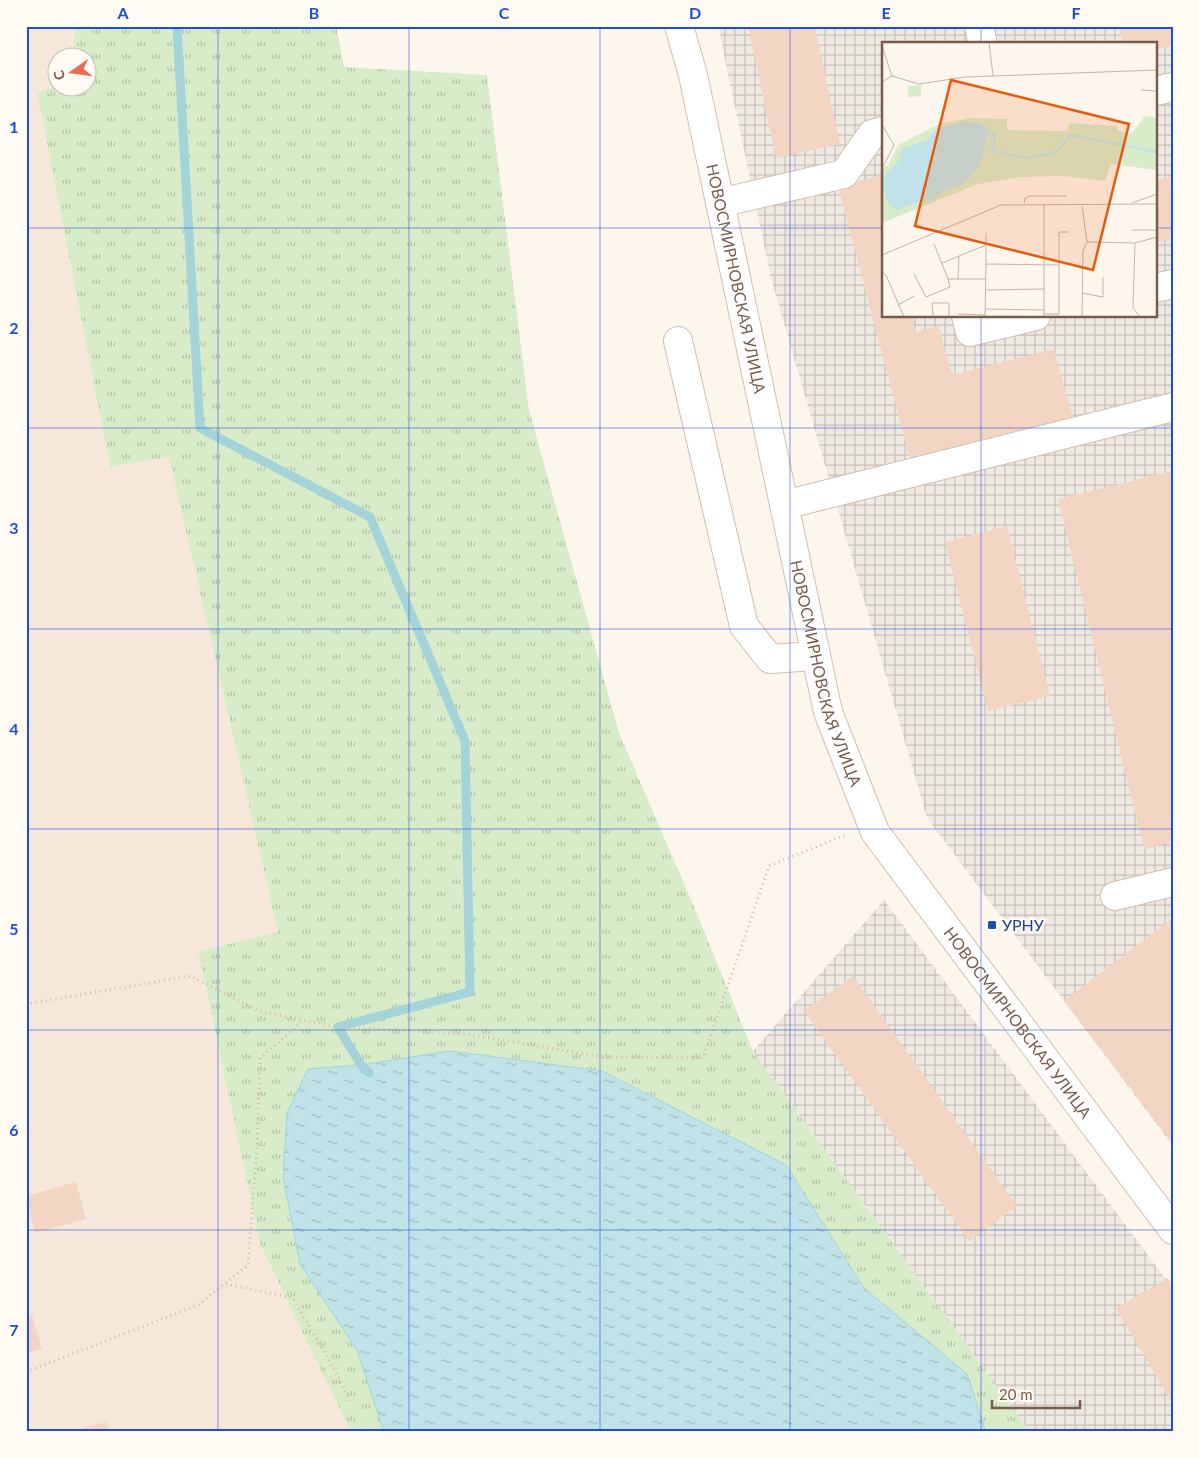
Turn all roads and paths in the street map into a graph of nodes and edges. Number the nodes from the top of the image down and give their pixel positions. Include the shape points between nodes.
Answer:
1 (678, 26) edge
2 (979, 26) edge
3 (983, 42) edge
4 (1173, 87) edge
5 (1156, 91) edge
6 (882, 131) edge
7 (720, 203) junction
8 (1173, 284) edge
9 (1156, 288) edge
10 (966, 318) edge
11 (1028, 318) edge
12 (678, 341) dead end
13 (1173, 407) edge
14 (784, 505) junction
15 (816, 656) junction
16 (875, 832) junction
17 (1173, 882) edge
18 (1116, 896) dead end
19 (26, 1004) edge
20 (304, 1020) junction
21 (1173, 1230) edge
22 (225, 1284) junction
23 (26, 1372) edge
24 (351, 1404) dead end

1 - 7 street, НОВОСМИРНОВСКАЯ УЛИЦА via 693,75
2 - 3 street
4 - 5 street
6 - 7 street via 872,134 844,174
7 - 14 street, НОВОСМИРНОВСКАЯ УЛИЦА
8 - 9 street
10 - 11 street via 970,332
12 - 15 street via 744,626 770,659
13 - 14 street
14 - 15 street, НОВОСМИРНОВСКАЯ УЛИЦА
15 - 16 street, НОВОСМИРНОВСКАЯ УЛИЦА via 828,712
16 - 20 path via 840,837 769,866 703,1058 602,1056 467,1034 338,1027
16 - 21 street, НОВОСМИРНОВСКАЯ УЛИЦА
17 - 18 street
19 - 20 path via 190,976 259,1011
20 - 22 path via 260,1058 248,1265
22 - 23 path via 198,1305
22 - 24 path via 294,1298 340,1378

